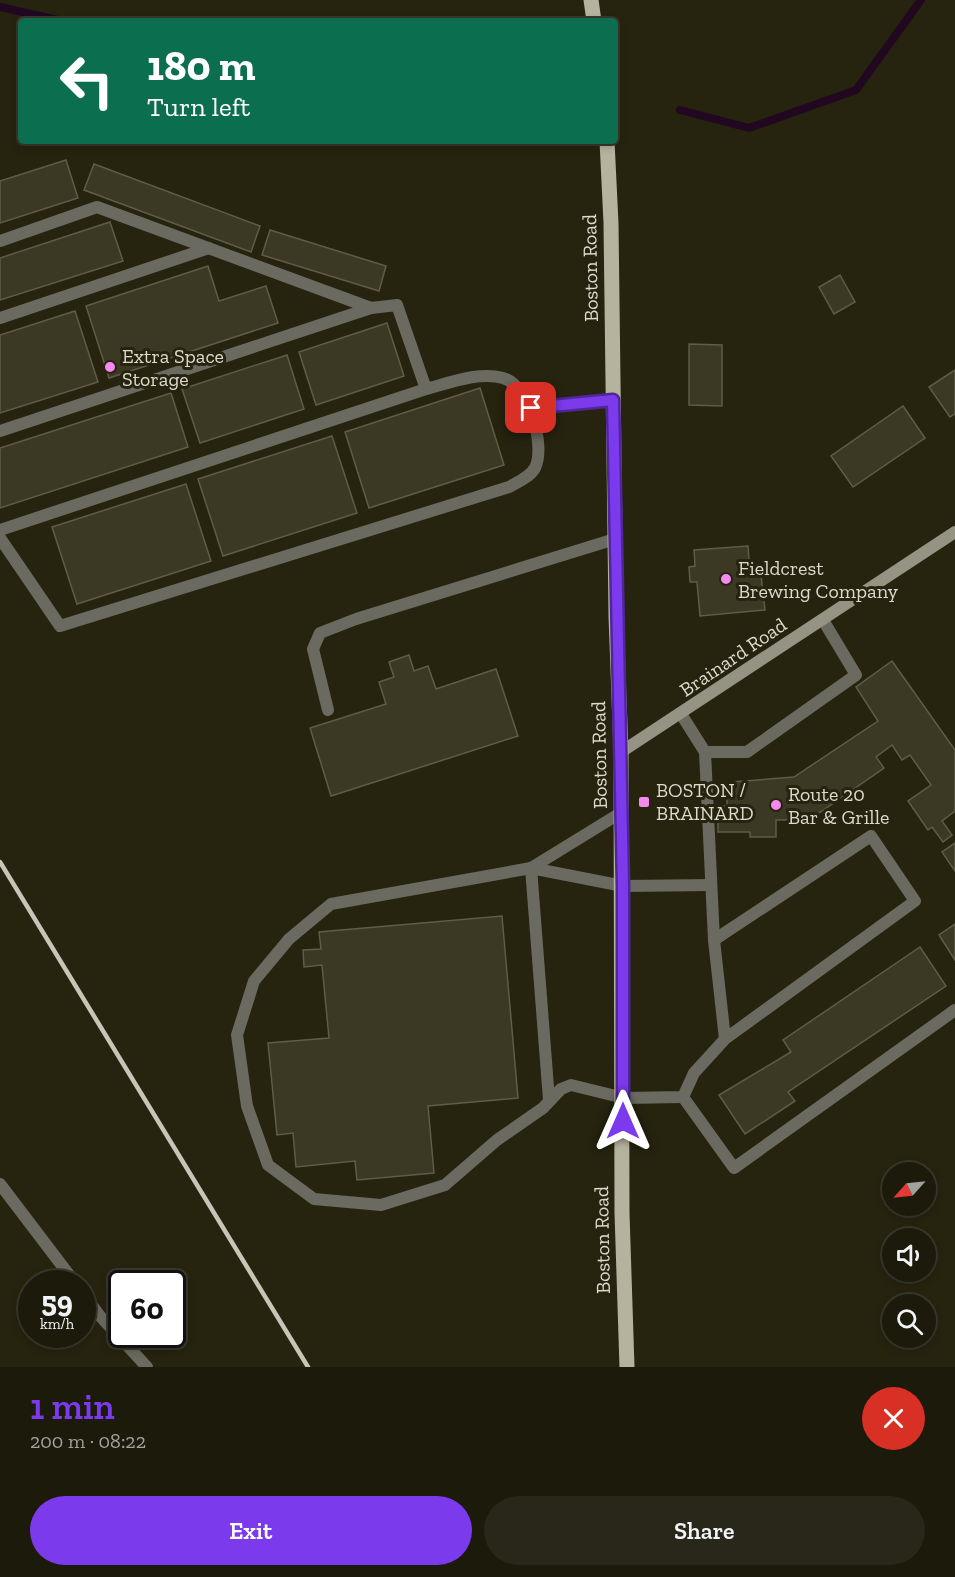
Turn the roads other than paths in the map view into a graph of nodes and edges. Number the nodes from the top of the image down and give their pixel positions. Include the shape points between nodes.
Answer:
1 (591, 0) edge
2 (594, 18) edge
3 (607, 144) edge
4 (0, 241) edge
5 (209, 248) junction
6 (371, 308) junction
7 (0, 318) edge
8 (426, 388) junction
9 (613, 400) junction
10 (531, 408) junction
11 (0, 431) edge
12 (0, 530) edge
13 (955, 532) edge
14 (0, 538) edge
15 (615, 538) junction
16 (823, 620) junction
17 (328, 710) dead end
18 (681, 714) junction
19 (621, 752) junction
20 (705, 752) junction
21 (622, 812) junction
22 (531, 868) junction
23 (711, 885) junction
24 (623, 886) junction
25 (714, 940) junction
26 (955, 1010) edge
27 (725, 1039) junction
28 (683, 1097) junction
29 (624, 1098) junction
30 (549, 1100) junction
31 (0, 1184) edge
32 (65, 1270) edge
33 (96, 1311) edge
34 (147, 1367) edge
35 (627, 1367) edge

1 - 2 main road
3 - 9 main road, Boston Road
4 - 5 lane via 97,207
5 - 6 lane
5 - 7 lane
6 - 8 lane via 397,305
6 - 11 lane
8 - 10 lane via 488,374 506,378 521,389
8 - 12 lane
9 - 10 lane
9 - 15 main road, Boston Road
10 - 14 lane via 538,456 535,468 509,487 60,626
13 - 16 street, Brainard Road
15 - 17 lane via 320,633 313,648
15 - 19 main road, Boston Road
16 - 18 street, Brainard Road
16 - 20 lane via 856,675 747,752
18 - 19 street, Brainard Road
18 - 20 lane
19 - 21 main road, Boston Road
20 - 23 lane
21 - 22 lane
21 - 24 main road, Boston Road
22 - 24 lane
22 - 30 lane
22 - 30 lane via 331,904 289,939 254,981 237,1035 247,1106 268,1165 314,1199 381,1205 445,1185
23 - 24 lane
23 - 25 lane
24 - 29 main road, Boston Road
25 - 27 lane
25 - 27 lane via 871,836 915,901
26 - 28 lane via 734,1168
27 - 28 lane via 694,1073
28 - 29 lane
29 - 30 lane via 572,1085
29 - 35 main road, Boston Road via 622,1213
31 - 32 lane
33 - 34 lane

